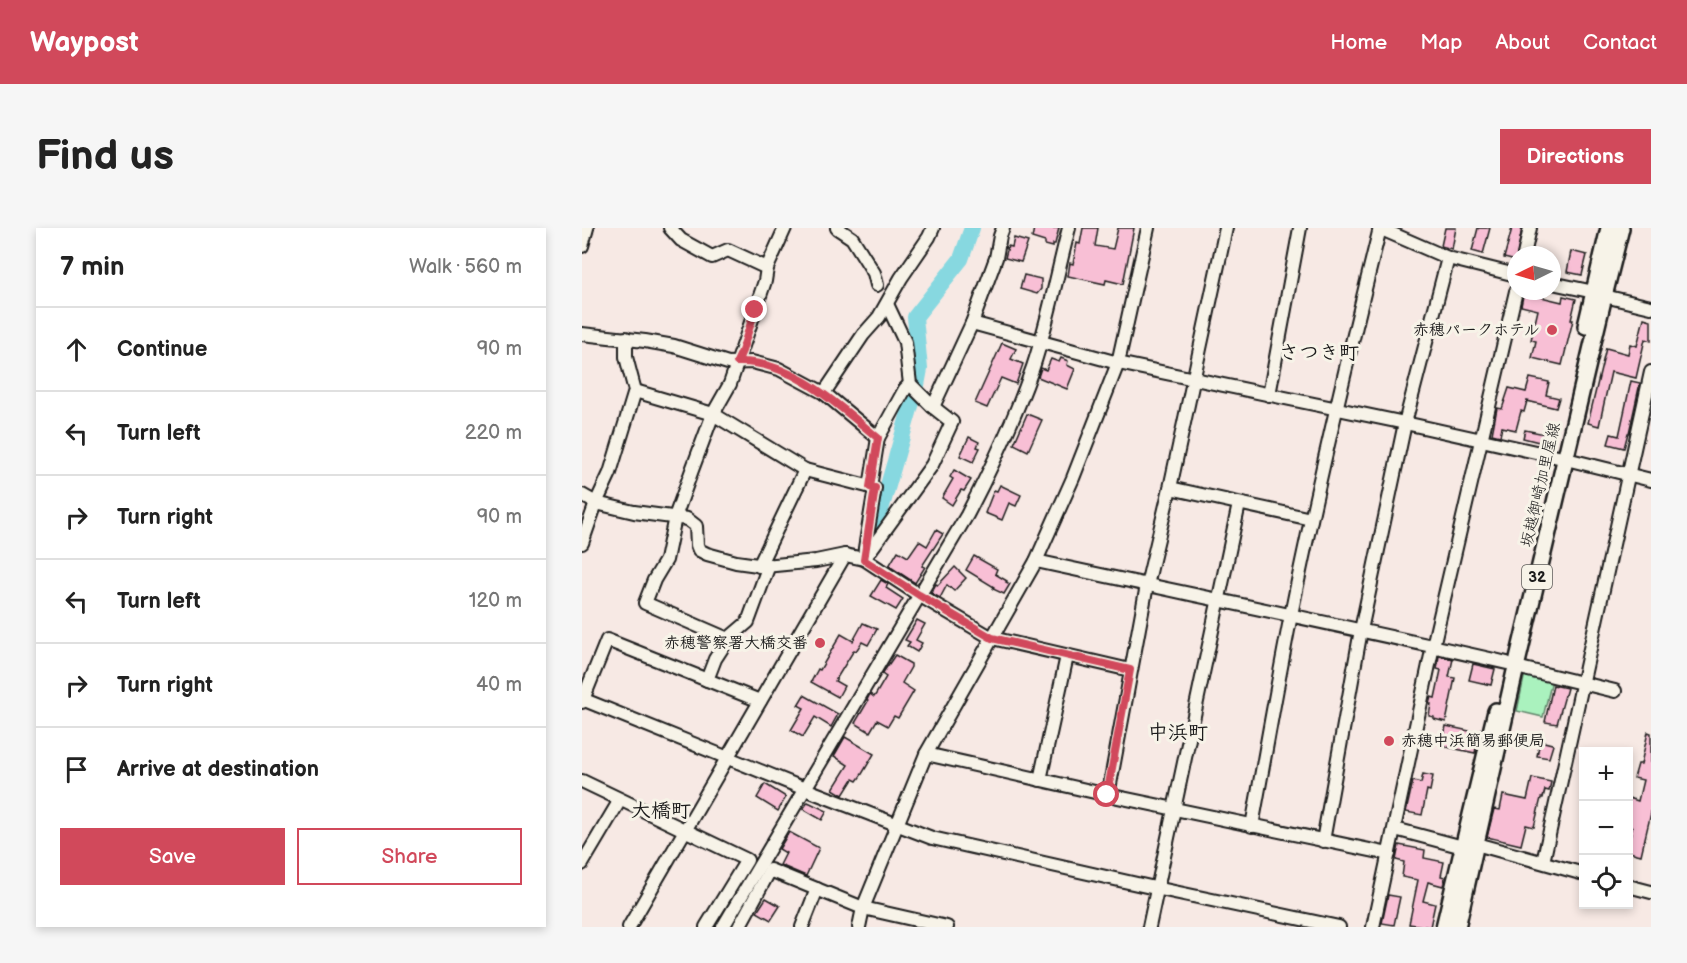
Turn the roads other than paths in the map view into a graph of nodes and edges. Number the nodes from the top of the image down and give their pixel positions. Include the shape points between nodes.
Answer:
1 (587, 228) edge
2 (670, 228) edge
3 (784, 228) edge
4 (837, 228) edge
5 (933, 228) edge
6 (1003, 228) edge
7 (1069, 228) edge
8 (1148, 228) edge
9 (1226, 228) edge
10 (1300, 228) edge
11 (1380, 228) edge
12 (1530, 228) edge
13 (1609, 228) edge
14 (1621, 228) edge
15 (582, 246) edge
16 (1526, 246) edge
17 (1448, 258) junction
18 (767, 268) junction
19 (1507, 273) edge
20 (877, 285) dead end
21 (1561, 285) edge
22 (1599, 294) junction
23 (1514, 300) edge
24 (887, 304) junction
25 (1651, 307) edge
26 (972, 323) junction
27 (582, 334) edge
28 (627, 338) junction
29 (1040, 342) junction
30 (737, 362) junction
31 (1118, 363) junction
32 (1651, 372) edge
33 (1193, 379) junction
34 (910, 384) junction
35 (635, 391) junction
36 (824, 393) junction
37 (1269, 395) junction
38 (933, 407) junction
39 (1335, 409) junction
40 (713, 414) junction
41 (1405, 423) junction
42 (878, 438) junction
43 (1480, 440) junction
44 (1562, 458) junction
45 (805, 470) junction
46 (1628, 475) junction
47 (1651, 480) edge
48 (870, 487) junction
49 (1170, 489) junction
50 (582, 495) edge
51 (596, 503) junction
52 (1239, 504) junction
53 (675, 517) junction
54 (1311, 519) junction
55 (582, 543) edge
56 (845, 555) junction
57 (864, 560) junction
58 (1036, 561) junction
59 (764, 565) junction
60 (1147, 585) junction
61 (919, 595) junction
62 (1220, 600) junction
63 (1291, 616) junction
64 (1361, 630) junction
65 (992, 638) junction
66 (728, 639) junction
67 (1433, 646) junction
68 (1067, 656) junction
69 (1511, 665) junction
70 (1130, 670) junction
71 (707, 680) junction
72 (1583, 683) junction
73 (1615, 691) dead end
74 (582, 700) edge
75 (760, 701) junction
76 (926, 754) junction
77 (727, 757) junction
78 (1040, 780) junction
79 (582, 781) edge
80 (805, 789) junction
81 (1107, 795) junction
82 (620, 800) junction
83 (1175, 809) junction
84 (896, 826) junction
85 (1252, 826) junction
86 (1395, 829) junction
87 (686, 831) junction
88 (1323, 841) junction
89 (1470, 845) junction
90 (1389, 854) junction
91 (1543, 862) junction
92 (582, 864) edge
93 (1579, 872) edge
94 (1633, 887) edge
95 (817, 889) junction
96 (1158, 889) junction
97 (1651, 892) edge
98 (863, 908) junction
99 (941, 926) edge
100 (629, 927) edge
101 (706, 927) edge
102 (723, 927) edge
103 (739, 927) edge
104 (802, 927) edge
105 (859, 927) edge
106 (1149, 927) edge
107 (1339, 927) edge
108 (1374, 927) edge
109 (1444, 927) edge
110 (1457, 927) edge

1 - 15 street
2 - 18 street via 681,240 712,257 729,250
3 - 18 street
4 - 20 street via 852,238
5 - 24 street
6 - 26 street
7 - 29 street
8 - 31 street
9 - 33 street
10 - 37 street
11 - 17 street
11 - 39 street
12 - 16 street
13 - 22 main road, 坂越御崎加里屋線 / 32
14 - 22 main road, 坂越御崎加里屋線 / 32
17 - 19 street
17 - 41 street
18 - 30 street
21 - 22 street
22 - 25 street
22 - 44 main road, 坂越御崎加里屋線 / 32
23 - 43 street
24 - 34 street via 905,342
24 - 36 street
26 - 29 street
26 - 38 street
27 - 28 street
28 - 30 street
28 - 35 street via 626,357
29 - 31 street
29 - 61 street via 1016,413 987,477
30 - 36 street via 780,369
30 - 40 street
31 - 33 street
31 - 58 street
32 - 46 street
33 - 37 street
33 - 49 street
34 - 38 street
34 - 42 street
35 - 40 street
35 - 51 street via 610,473
36 - 42 street
37 - 39 street
38 - 57 street via 952,422 932,465
39 - 41 street
39 - 54 street
40 - 45 street
40 - 53 street
41 - 43 street
41 - 64 street
42 - 48 street
43 - 44 street
43 - 67 street
44 - 46 street
44 - 69 main road, 坂越御崎加里屋線 / 32
45 - 48 street
45 - 59 street
46 - 47 street
46 - 72 street
48 - 57 street via 875,488
49 - 52 street
49 - 60 street
50 - 51 street
51 - 53 street
51 - 55 street
52 - 54 street
52 - 62 street
53 - 59 street via 696,526 699,550 736,562
53 - 66 street via 666,560 645,603
54 - 63 street
56 - 57 street
56 - 59 street
56 - 75 street
57 - 61 street
58 - 60 street
58 - 65 street
59 - 66 street via 748,622
60 - 62 street
60 - 70 street
61 - 65 street
61 - 80 street
62 - 63 street
62 - 83 street
63 - 64 street
63 - 85 street
64 - 67 street
64 - 88 street
65 - 68 street
65 - 76 street
66 - 71 street
67 - 69 street
67 - 86 street
68 - 70 street
68 - 78 street
69 - 72 street
69 - 89 main road, 坂越御崎加里屋線 / 32
70 - 81 street
71 - 74 street via 607,640
71 - 75 street
72 - 73 street
72 - 91 street
74 - 77 street
75 - 77 street
76 - 78 street
76 - 84 street
77 - 80 street
77 - 87 street
78 - 81 street
79 - 82 street
80 - 84 street
80 - 102 street
81 - 83 street
82 - 87 street
82 - 92 street
83 - 85 street
83 - 96 street
84 - 96 street via 943,841
84 - 98 street
85 - 88 street
86 - 89 street
86 - 90 street
87 - 100 street
87 - 101 street via 747,860
88 - 90 street
89 - 91 street
89 - 109 main road, 坂越御崎加里屋線 / 32
89 - 110 main road, 坂越御崎加里屋線 / 32
90 - 108 street
91 - 93 street
94 - 97 street
95 - 98 street
95 - 103 street via 770,870
95 - 104 street
96 - 106 street
96 - 107 street
98 - 99 street
98 - 105 street

